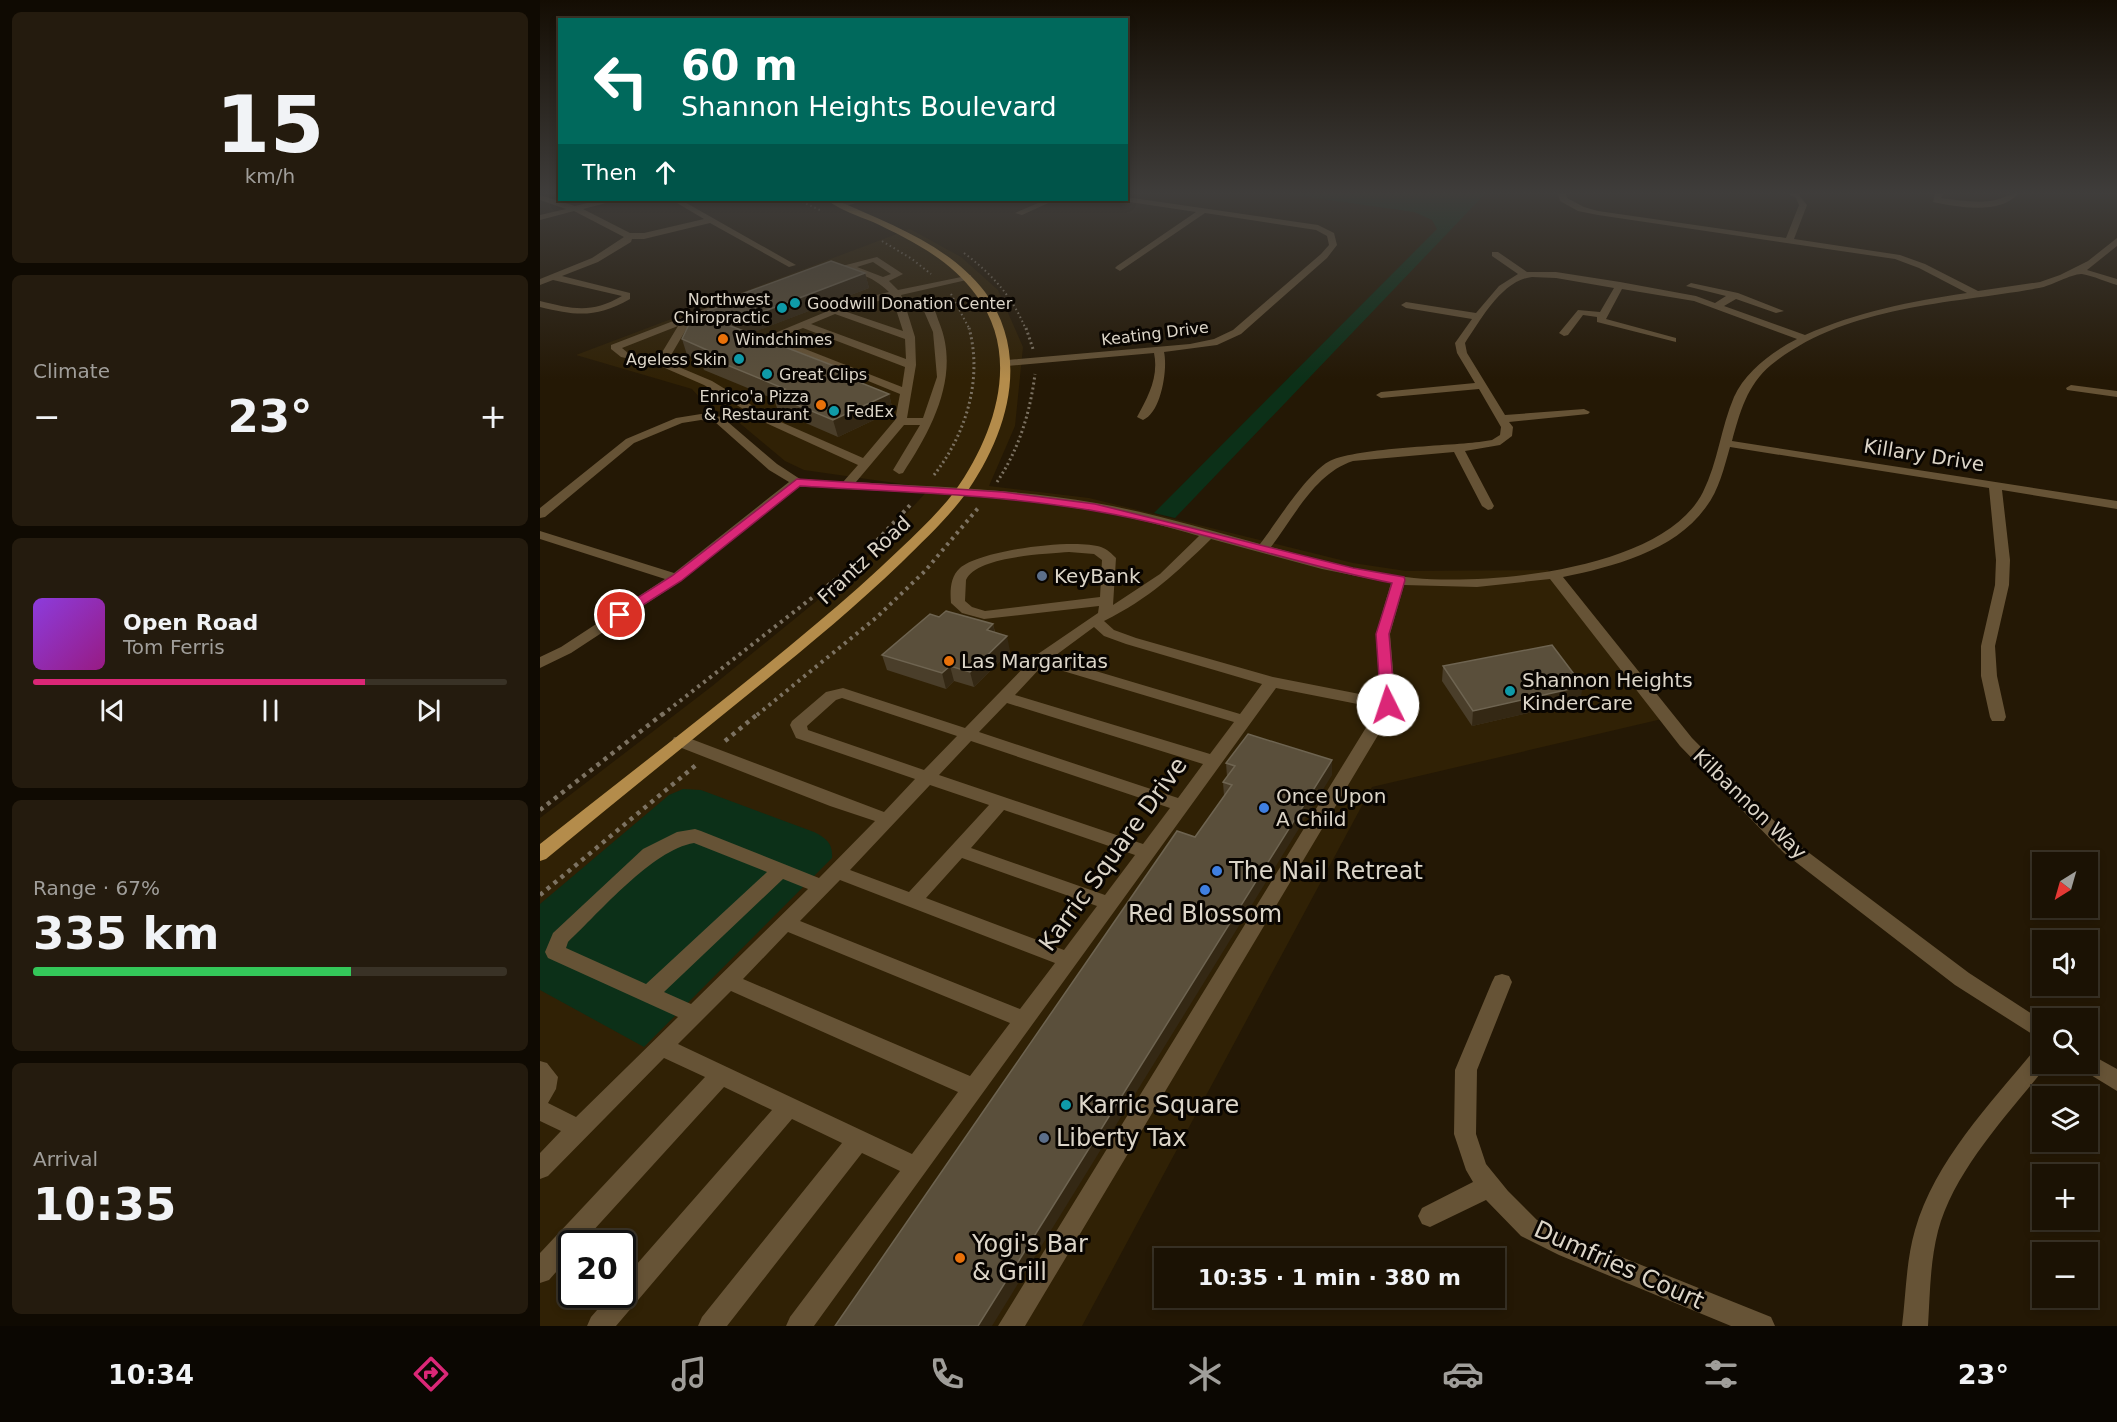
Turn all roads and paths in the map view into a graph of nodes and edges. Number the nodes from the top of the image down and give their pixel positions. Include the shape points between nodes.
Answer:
1 (602, 256) edge
2 (776, 256) edge
3 (906, 256) edge
4 (937, 256) edge
5 (969, 256) edge
6 (1138, 256) edge
7 (1324, 256) edge
8 (1498, 256) edge
9 (1890, 256) edge
10 (2103, 256) edge
11 (792, 265) dead end
12 (1120, 268) dead end
13 (817, 271) edge
14 (2081, 271) junction
15 (1525, 275) junction
16 (553, 277) junction
17 (968, 277) junction
18 (540, 282) edge
19 (2117, 282) edge
20 (941, 283) junction
21 (1620, 285) junction
22 (1691, 286) dead end
23 (896, 293) junction
24 (1735, 295) junction
25 (1978, 295) junction
26 (540, 304) edge
27 (900, 305) junction
28 (1406, 305) dead end
29 (1718, 305) junction
30 (721, 306) edge
31 (1779, 310) dead end
32 (835, 311) junction
33 (1602, 315) junction
34 (1480, 317) junction
35 (687, 319) junction
36 (802, 324) junction
37 (1564, 333) dead end
38 (910, 337) junction
39 (1804, 338) junction
40 (1672, 340) dead end
41 (1158, 350) junction
42 (1036, 361) junction
43 (661, 363) junction
44 (1007, 363) junction
45 (911, 365) junction
46 (1481, 386) junction
47 (2071, 388) dead end
48 (905, 392) junction
49 (2117, 394) edge
50 (1381, 395) dead end
51 (1584, 412) dead end
52 (1143, 417) dead end
53 (1501, 419) junction
54 (901, 421) junction
55 (928, 422) junction
56 (1725, 443) junction
57 (1458, 448) junction
58 (864, 463) junction
59 (899, 470) dead end
60 (797, 482) junction
61 (846, 486) junction
62 (1995, 487) junction
63 (922, 492) junction
64 (958, 494) junction
65 (987, 495) junction
66 (2117, 505) edge
67 (1488, 506) dead end
68 (540, 514) edge
69 (1208, 534) junction
70 (540, 535) edge
71 (1263, 549) junction
72 (1555, 576) junction
73 (676, 578) junction
74 (1399, 580) junction
75 (1102, 612) junction
76 (1040, 659) junction
77 (540, 663) edge
78 (1272, 682) junction
79 (1004, 697) junction
80 (1388, 705) junction
81 (1998, 717) dead end
82 (1244, 720) junction
83 (967, 736) junction
84 (680, 741) junction
85 (711, 753) junction
86 (1214, 761) junction
87 (926, 778) junction
88 (1001, 803) junction
89 (1181, 805) junction
90 (540, 810) edge
91 (887, 819) junction
92 (958, 850) junction
93 (1147, 852) junction
94 (540, 854) edge
95 (781, 870) junction
96 (837, 872) junction
97 (822, 886) junction
98 (540, 895) edge
99 (913, 900) junction
100 (1108, 903) junction
101 (785, 923) junction
102 (1067, 959) junction
103 (728, 981) junction
104 (1502, 982) dead end
105 (649, 994) junction
106 (695, 1015) junction
107 (1023, 1019) junction
108 (2032, 1025) edge
109 (662, 1047) junction
110 (2032, 1068) edge
111 (2098, 1069) edge
112 (540, 1070) edge
113 (721, 1075) junction
114 (2117, 1081) edge
115 (973, 1088) junction
116 (540, 1097) edge
117 (788, 1107) junction
118 (540, 1110) edge
119 (579, 1129) junction
120 (858, 1140) junction
121 (916, 1167) junction
122 (540, 1168) edge
123 (1489, 1186) junction
124 (1430, 1215) dead end
125 (540, 1271) edge
126 (600, 1326) edge
127 (711, 1326) edge
128 (799, 1326) edge
129 (1011, 1326) edge
130 (1762, 1326) edge
131 (1915, 1326) edge

1 - 16 street
2 - 11 street
3 - 20 path
4 - 17 main road, Frantz Road
5 - 42 path via 1010,295 1027,328
6 - 12 street
7 - 41 street, Keating Drive via 1237,332 1217,342
8 - 15 street
9 - 25 street via 1922,266
10 - 14 street
13 - 23 street via 850,266 884,280
14 - 19 street
14 - 25 street via 2041,285
15 - 21 street via 1556,275
15 - 34 street via 1507,283
16 - 18 street
16 - 26 street via 627,297 583,313
17 - 20 street
17 - 44 main road, Frantz Road via 994,316
20 - 23 street
20 - 63 path via 963,311 975,346 976,380 963,422
21 - 29 street
21 - 33 street
22 - 24 street
23 - 27 street
23 - 32 street
24 - 29 street
24 - 31 street
25 - 39 street via 1863,316
27 - 38 street
27 - 55 street via 927,306 938,332 942,377
28 - 34 street
29 - 39 street
30 - 35 street
32 - 36 street
32 - 38 street
33 - 37 street via 1581,312
33 - 40 street via 1600,320
34 - 46 street via 1460,343
35 - 43 street
35 - 43 street via 615,347 625,355
36 - 45 street
36 - 48 street via 768,338
38 - 45 street
39 - 56 street via 1766,365 1746,387
41 - 42 street, Keating Drive
41 - 52 street via 1161,374
42 - 44 street, Keating Drive
42 - 65 path via 1032,400 1023,432
43 - 58 street via 708,383 770,421
44 - 64 main road, Frantz Road via 999,418
45 - 48 street
46 - 50 street
46 - 53 street
47 - 49 street
48 - 54 street
51 - 53 street
53 - 57 street via 1506,436 1496,443
54 - 55 street
54 - 58 street
55 - 59 street
56 - 62 street, Killary Drive
56 - 72 street via 1707,501 1684,522 1658,541 1622,557
57 - 67 street
57 - 71 street via 1352,458 1333,464 1320,474
58 - 61 street
60 - 61 street
60 - 68 street via 773,467 718,419 701,417 680,420 630,441
60 - 73 street
61 - 63 street
62 - 66 street, Killary Drive
62 - 81 street via 2002,585 1988,646 1989,676
63 - 64 street
63 - 90 path via 854,565
64 - 65 street
64 - 84 main road, Frantz Road via 862,593
65 - 69 street via 1095,507
65 - 85 path via 951,543 877,617
69 - 71 street
69 - 75 street via 1166,577 1129,603
70 - 73 street
71 - 74 street
72 - 74 street via 1449,583
72 - 108 street, Kilbannon Way via 1686,742 1790,848 1962,980
73 - 77 street
74 - 80 street via 1383,634
75 - 75 street via 1109,558 1098,550 1071,547 984,559 963,571 956,588 958,603 984,615
75 - 76 street
75 - 78 street via 1109,633
76 - 79 street
76 - 82 street
78 - 80 street
78 - 82 street, Karric Square Drive
79 - 83 street
79 - 86 street
80 - 129 street
82 - 86 street, Karric Square Drive
83 - 87 street
83 - 87 street via 843,693 831,696 798,725 802,734
83 - 89 street
84 - 85 street
84 - 94 main road, Frantz Road
85 - 91 street
85 - 98 path
86 - 89 street, Karric Square Drive
87 - 88 street
87 - 91 street
88 - 92 street
88 - 93 street
89 - 93 street, Karric Square Drive
91 - 96 street
92 - 99 street
92 - 100 street
93 - 100 street, Karric Square Drive
95 - 97 street
95 - 105 street
95 - 105 street via 695,836 677,839 649,854 560,938 555,952
96 - 97 street
96 - 99 street
97 - 101 street
99 - 102 street
100 - 102 street, Karric Square Drive
101 - 103 street
101 - 107 street
102 - 107 street, Karric Square Drive
103 - 106 street
103 - 115 street
104 - 123 street, Dumfries Court via 1466,1070 1465,1134 1477,1170
105 - 106 street
106 - 109 street
107 - 115 street, Karric Square Drive
109 - 113 street
109 - 119 street
110 - 131 street via 1987,1124 1948,1182 1931,1216 1925,1236
111 - 114 street
112 - 116 street via 547,1077
113 - 117 street
113 - 125 street
115 - 121 street, Karric Square Drive
117 - 120 street
117 - 126 street
118 - 119 street
119 - 122 street
120 - 121 street
120 - 127 street
121 - 128 street, Karric Square Drive
123 - 124 street
123 - 130 street, Dumfries Court via 1529,1228

